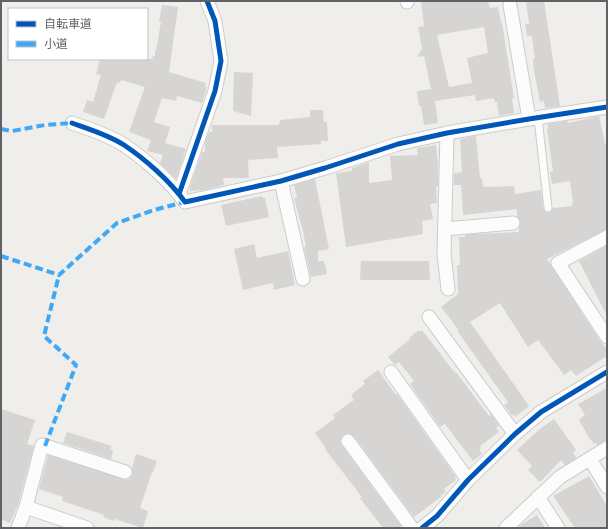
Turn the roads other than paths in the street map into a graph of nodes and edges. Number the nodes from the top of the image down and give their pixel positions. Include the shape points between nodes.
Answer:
1 (208, 1) edge
2 (510, 5) dead end
3 (607, 108) edge
4 (533, 118) junction
5 (72, 123) dead end
6 (447, 133) junction
7 (281, 181) junction
8 (179, 194) junction
9 (548, 208) dead end
10 (513, 223) dead end
11 (445, 229) junction
12 (607, 237) edge
13 (303, 280) dead end
14 (448, 289) dead end
15 (429, 317) dead end
16 (607, 337) edge
17 (391, 372) dead end
18 (607, 372) edge
19 (515, 434) junction
20 (348, 441) dead end
21 (607, 448) edge
22 (590, 459) junction
23 (125, 472) dead end
24 (468, 480) junction
25 (607, 487) edge
26 (538, 497) junction
27 (26, 507) junction
28 (18, 528) edge
29 (87, 528) edge
30 (412, 528) edge
31 (422, 528) edge
32 (506, 528) edge
33 (558, 528) edge

1 - 8 street via 215,21 221,61 215,91
2 - 4 street
3 - 4 street
4 - 6 street
4 - 9 lane
5 - 8 street via 123,144
6 - 7 street via 398,144
6 - 11 street
7 - 8 street via 186,202
7 - 13 street
10 - 11 street
11 - 14 street via 444,254
12 - 16 street via 558,263
15 - 19 street
17 - 24 street
18 - 19 street via 541,412
19 - 24 street
20 - 30 street
21 - 22 street
22 - 25 street
22 - 26 street via 560,477
23 - 27 street via 42,445
24 - 31 street via 437,516
26 - 32 street
26 - 33 street
27 - 28 street
27 - 29 street

